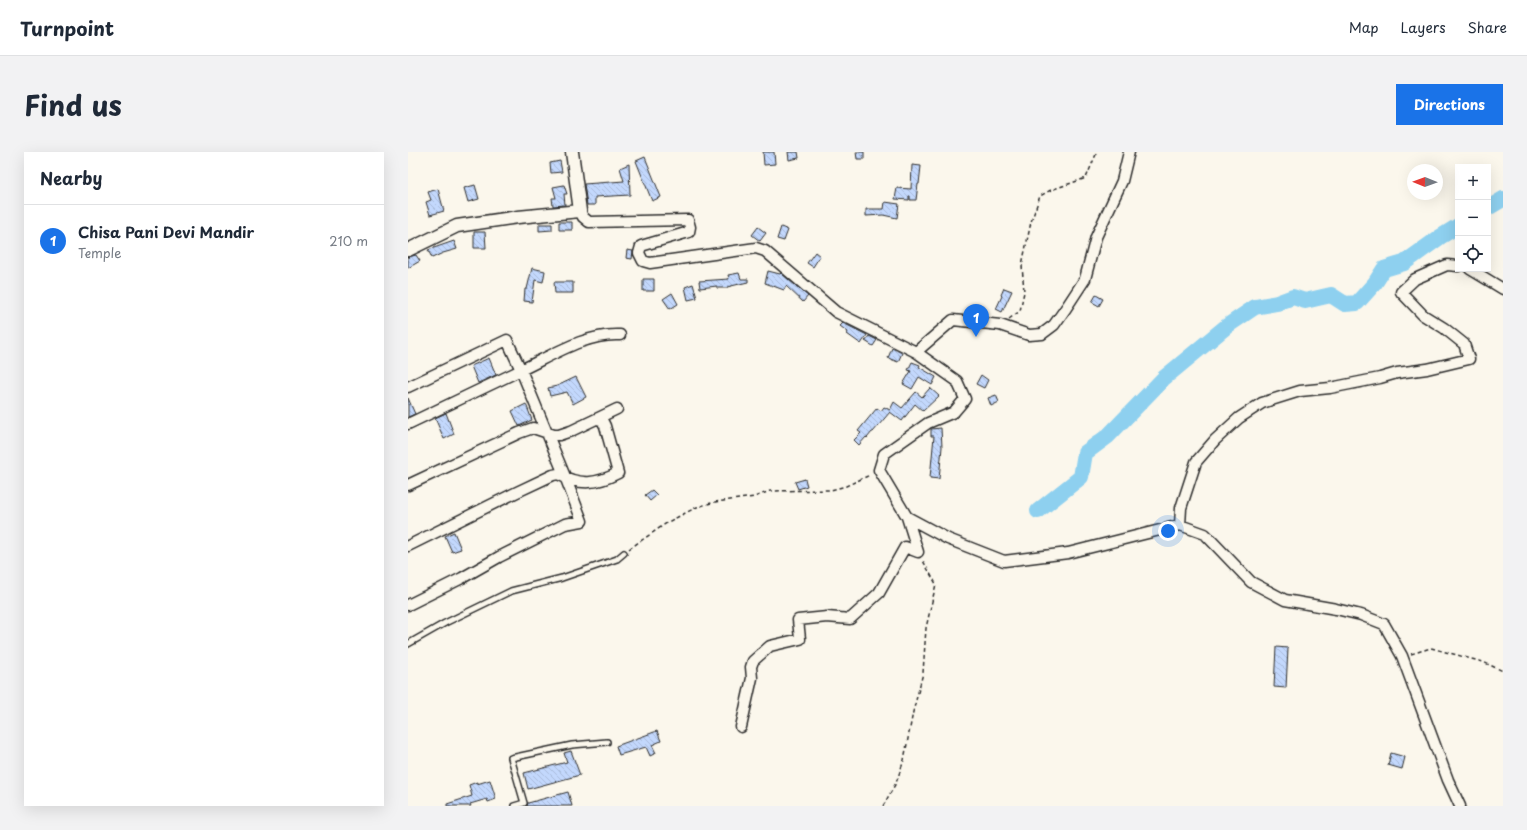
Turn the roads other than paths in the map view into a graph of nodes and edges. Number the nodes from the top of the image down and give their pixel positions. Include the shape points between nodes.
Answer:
1 (572, 152) edge
2 (1130, 152) edge
3 (580, 211) junction
4 (408, 250) edge
5 (1455, 266) edge
6 (1475, 272) edge
7 (1503, 289) edge
8 (620, 335) dead end
9 (916, 352) junction
10 (521, 370) junction
11 (408, 387) edge
12 (617, 409) dead end
13 (597, 419) junction
14 (408, 424) edge
15 (546, 432) junction
16 (566, 478) junction
17 (408, 485) edge
18 (907, 516) junction
19 (1180, 525) junction
20 (408, 546) edge
21 (624, 553) road end
22 (408, 605) edge
23 (408, 644) edge
24 (741, 727) dead end
25 (607, 742) dead end
26 (514, 806) edge
27 (1460, 806) edge

1 - 3 street
2 - 9 street via 1122,180 1096,237 1085,279 1054,324 1042,334 1029,335 1000,325 953,320
3 - 4 street via 457,226
3 - 9 street via 588,222 688,220 689,232 641,246 639,253 643,261 650,263 756,248 765,252 836,312
5 - 19 street via 1447,265 1415,279 1402,292 1423,315 1464,344 1468,359 1330,388 1300,391 1262,403 1239,418 1196,462 1181,508
6 - 7 street
8 - 10 street via 601,335 581,342
9 - 18 street via 957,381 965,399 954,412 928,423 884,454 879,470
10 - 11 street via 507,340
10 - 14 street
10 - 15 street
12 - 13 street
13 - 15 street via 559,435
13 - 16 street via 602,420 605,426 618,473 598,482 588,483 574,482
15 - 16 street
15 - 17 street via 533,428
16 - 20 street via 558,474 553,476
16 - 22 street via 582,521 565,524
18 - 19 street via 948,539 1004,561 1068,553
18 - 24 street via 918,552 905,546 879,593 850,619 827,617 798,620 800,639 770,646 753,661 752,678
19 - 27 street via 1205,534 1251,582 1285,600 1336,608 1384,624 1402,656
21 - 23 lane via 616,559 562,578 511,591
25 - 26 lane via 572,745 511,758 524,803

